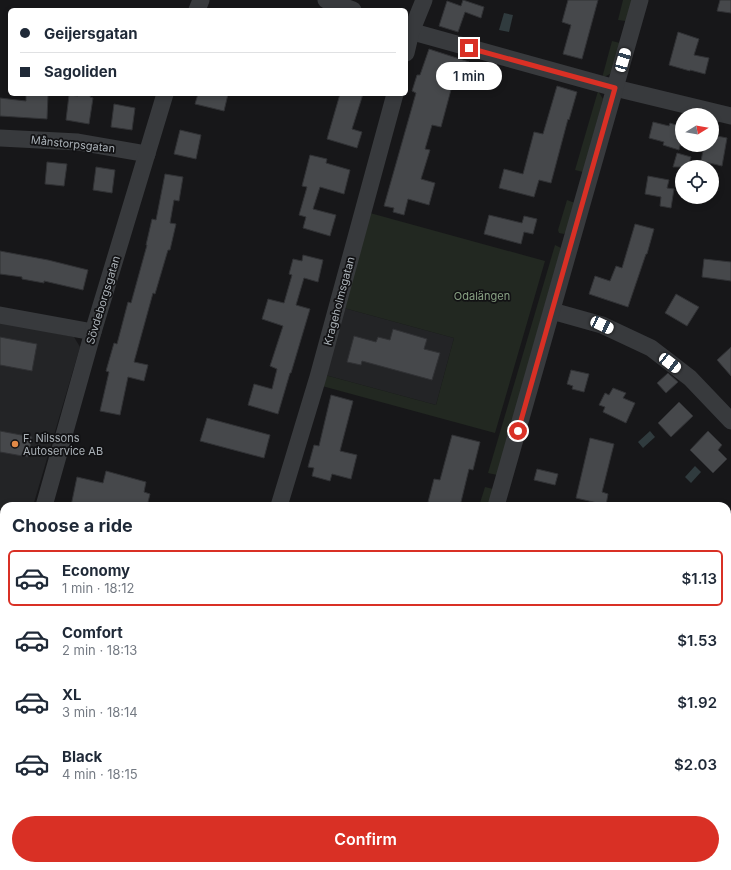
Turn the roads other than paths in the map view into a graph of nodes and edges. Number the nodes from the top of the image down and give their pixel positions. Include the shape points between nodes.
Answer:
1 (326, 0) edge
2 (424, 0) edge
3 (640, 0) edge
4 (348, 8) edge
5 (409, 31) edge
6 (615, 88) junction
7 (164, 96) edge
8 (394, 96) edge
9 (731, 116) edge
10 (0, 138) edge
11 (147, 154) junction
12 (552, 311) junction
13 (0, 314) edge
14 (93, 332) junction
15 (731, 421) edge
16 (45, 502) edge
17 (280, 502) edge
18 (497, 502) edge

1 - 4 street
2 - 5 street
3 - 6 street
5 - 6 street
6 - 9 street
6 - 12 street
7 - 11 street, Sövdeborgsgatan
8 - 17 street, Krageholmsgatan via 318,377
10 - 11 street, Månstorpsgatan via 78,142
11 - 14 street, Sövdeborgsgatan
12 - 15 street via 602,325 651,348 690,378
12 - 18 street
13 - 14 street
14 - 16 street, Sövdeborgsgatan

